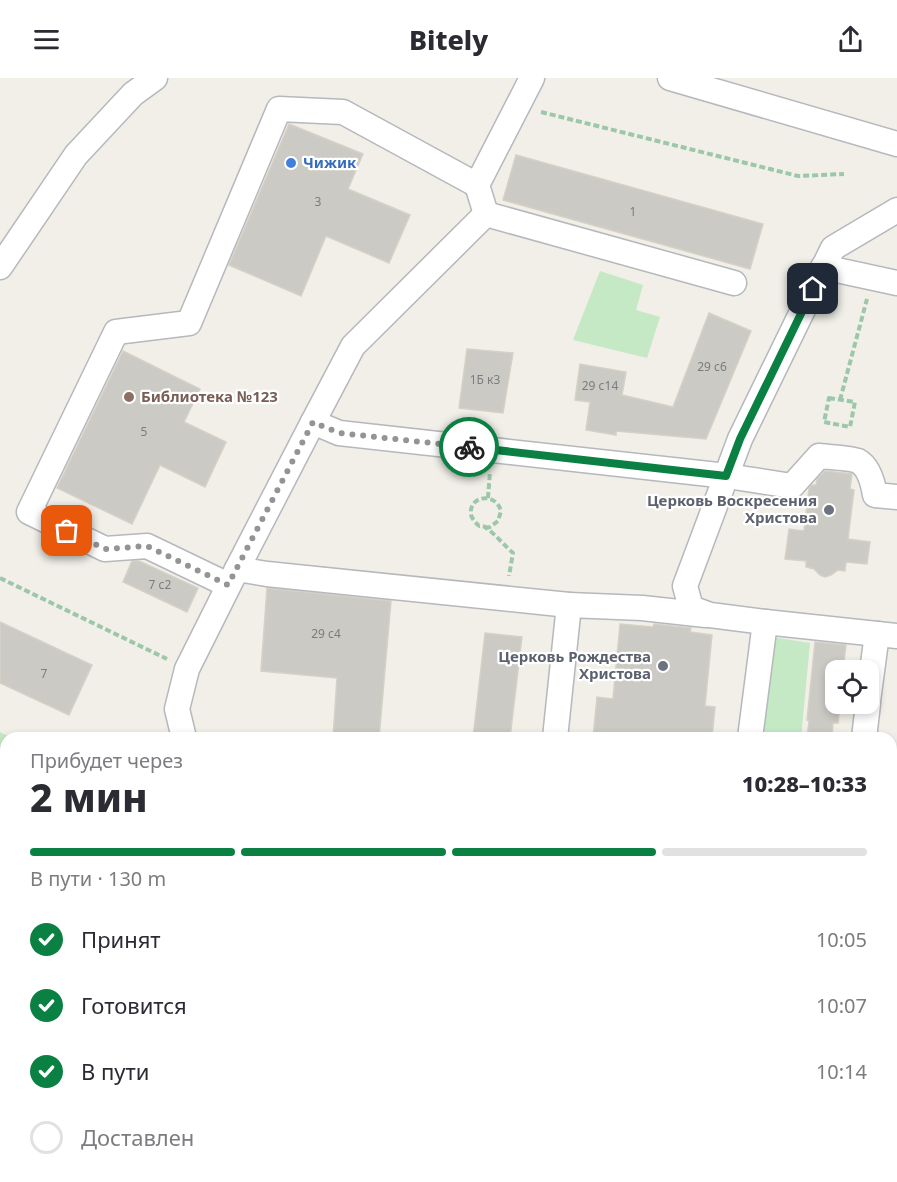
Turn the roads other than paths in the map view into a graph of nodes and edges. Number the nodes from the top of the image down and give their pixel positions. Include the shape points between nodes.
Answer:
1 (156, 78) edge
2 (532, 78) edge
3 (670, 78) edge
4 (897, 144) edge
5 (477, 185) junction
6 (897, 210) edge
7 (486, 214) junction
8 (0, 267) edge
9 (823, 267) junction
10 (734, 283) dead end
11 (897, 283) edge
12 (313, 422) junction
13 (726, 476) junction
14 (897, 497) edge
15 (233, 577) junction
16 (569, 605) junction
17 (710, 615) junction
18 (765, 622) junction
19 (887, 635) edge
20 (879, 663) edge
21 (867, 714) edge
22 (182, 732) edge
23 (556, 732) edge
24 (751, 732) edge
25 (865, 732) edge

1 - 8 street via 133,94 76,155
2 - 5 street
3 - 4 street
5 - 7 street
5 - 15 street via 343,112 279,109 189,323 116,332 29,512 105,549 147,546
6 - 9 street via 832,248
7 - 10 street
7 - 12 street via 353,346
9 - 11 street
9 - 13 street
12 - 13 street via 339,433
12 - 15 street
13 - 14 street via 792,486 819,456 857,460 867,470 875,495
13 - 17 street via 685,586 691,608
15 - 16 street via 267,574
15 - 22 street via 187,669 177,710
16 - 17 street
16 - 23 street
17 - 18 street
18 - 19 street
18 - 24 street
19 - 20 street
21 - 25 street

